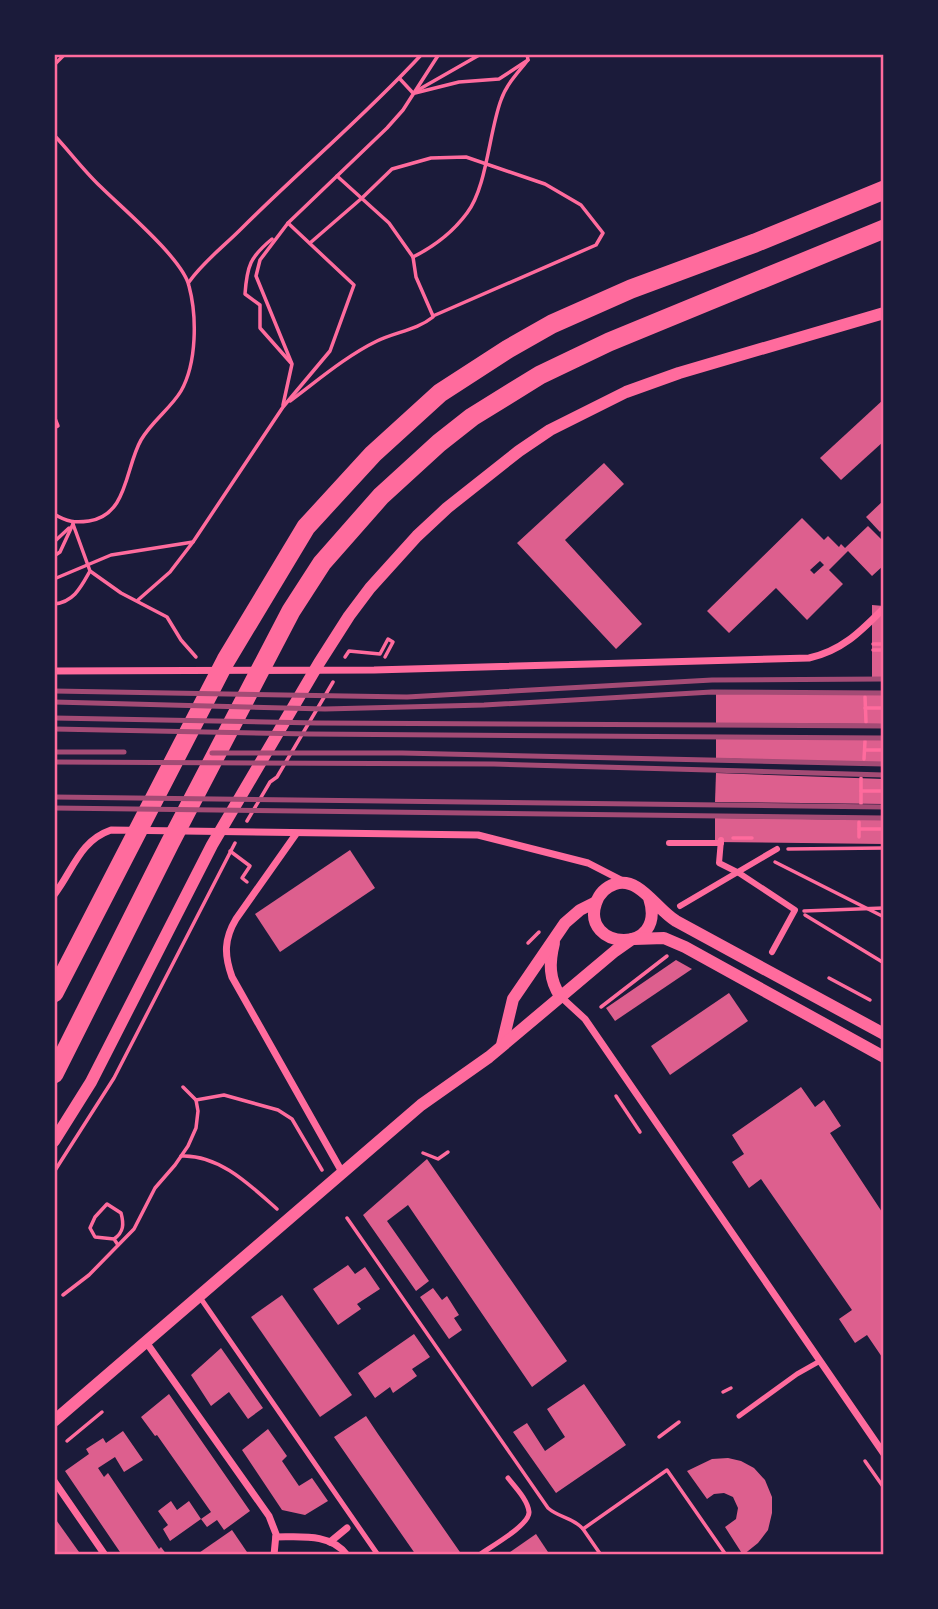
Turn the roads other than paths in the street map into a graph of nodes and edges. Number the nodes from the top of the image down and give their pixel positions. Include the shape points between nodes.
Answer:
1 (884, 190) edge
2 (884, 229) edge
3 (884, 313) edge
4 (884, 608) edge
5 (54, 671) edge
6 (296, 834) junction
7 (669, 843) dead end
8 (776, 849) road end
9 (739, 873) junction
10 (626, 883) junction
11 (54, 895) edge
12 (649, 898) junction
13 (596, 902) junction
14 (680, 906) dead end
15 (557, 933) junction
16 (633, 939) junction
17 (772, 952) dead end
18 (54, 993) edge
19 (560, 996) junction
20 (884, 1034) edge
21 (502, 1045) junction
22 (884, 1057) edge
23 (54, 1074) edge
24 (54, 1141) edge
25 (342, 1172) junction
26 (198, 1296) junction
27 (146, 1342) junction
28 (820, 1361) junction
29 (739, 1416) dead end
30 (54, 1421) edge
31 (884, 1454) edge
32 (508, 1478) dead end
33 (54, 1481) edge
34 (347, 1528) dead end
35 (276, 1537) junction
36 (330, 1542) junction
37 (105, 1555) edge
38 (274, 1555) edge
39 (347, 1555) edge
40 (378, 1555) edge
41 (479, 1555) edge

1 - 18 highway via 552,324 440,393 373,454 306,527 226,660
2 - 23 highway via 540,375 472,417 381,496 322,563 291,611
3 - 24 street via 626,392 550,430 487,475 418,536 370,588 319,663 212,845 91,1082
4 - 5 street via 840,647 820,656 792,659
6 - 10 street via 491,836 588,863
6 - 11 street via 111,830 99,834 80,852
6 - 25 street via 236,919 225,944 226,960
7 - 9 street via 723,840 719,863
8 - 9 street
9 - 14 street
9 - 17 street via 795,910
10 - 12 street
10 - 13 street via 608,887
12 - 16 street via 649,926
12 - 20 street via 677,921
13 - 15 street via 580,910
13 - 16 street via 600,929 615,940
15 - 19 street via 550,970
15 - 21 street via 513,999
16 - 19 street
16 - 22 street via 664,939 685,947
19 - 21 street
19 - 28 street via 585,1019
21 - 25 street
25 - 26 street
26 - 27 street
26 - 40 lane
27 - 30 street
27 - 35 street via 269,1516
28 - 29 lane
28 - 31 street
32 - 41 lane via 528,1507 528,1516
33 - 37 street
34 - 36 street
35 - 36 street
35 - 38 street
36 - 39 street via 340,1545

